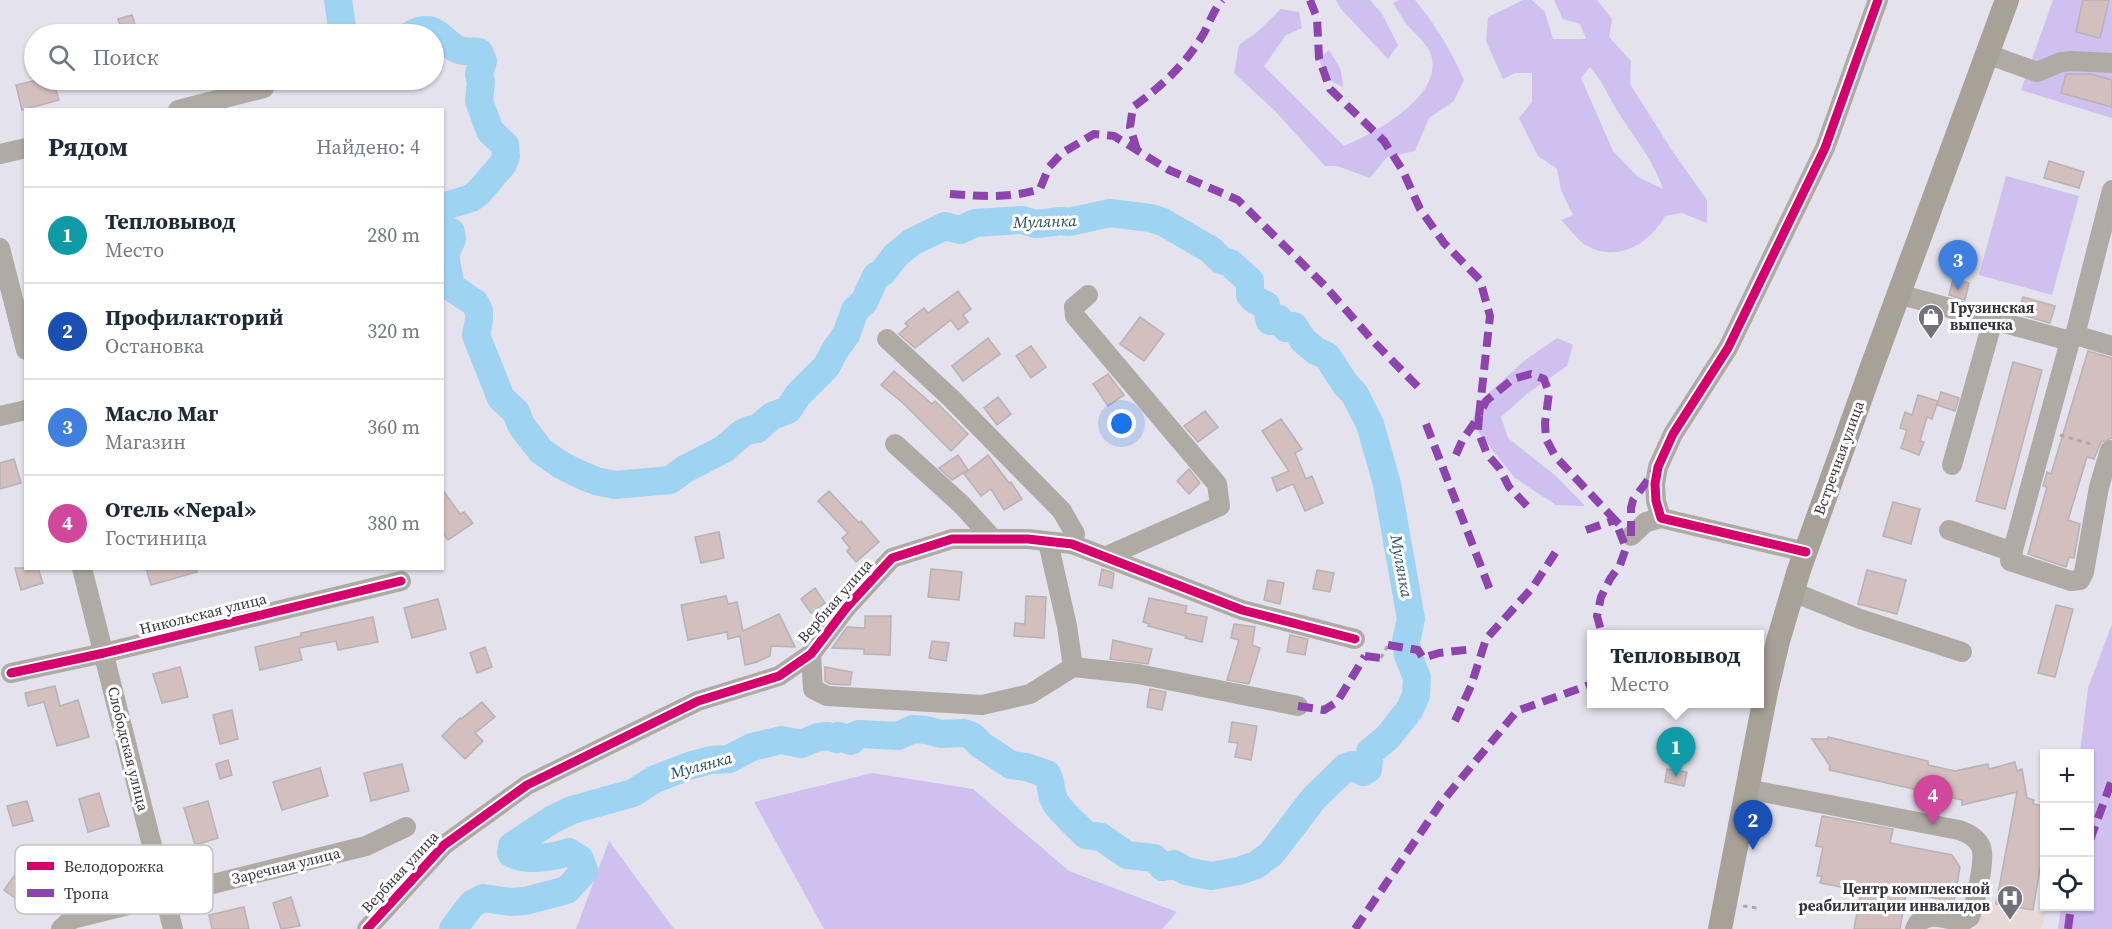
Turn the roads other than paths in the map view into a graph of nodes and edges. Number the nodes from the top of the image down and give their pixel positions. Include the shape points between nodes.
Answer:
1 (1878, 0) edge
2 (2007, 0) edge
3 (1987, 54) junction
4 (2112, 63) edge
5 (256, 90) edge
6 (186, 108) edge
7 (24, 148) edge
8 (0, 154) edge
9 (2112, 190) edge
10 (0, 248) edge
11 (1898, 294) junction
12 (1088, 295) dead end
13 (1993, 320) junction
14 (2072, 338) junction
15 (887, 339) dead end
16 (24, 342) edge
17 (2112, 346) edge
18 (24, 410) edge
19 (0, 416) edge
20 (895, 444) dead end
21 (2110, 450) road end
22 (1952, 465) dead end
23 (2106, 489) edge
24 (1661, 518) junction
25 (1949, 530) dead end
26 (1631, 536) dead end
27 (993, 539) junction
28 (1048, 542) junction
29 (1072, 544) junction
30 (1806, 552) junction
31 (2013, 552) junction
32 (1105, 557) junction
33 (83, 570) edge
34 (401, 581) dead end
35 (1793, 592) junction
36 (1354, 639) dead end
37 (1962, 652) dead end
38 (104, 653) junction
39 (811, 654) junction
40 (1073, 667) junction
41 (12, 673) dead end
42 (1299, 706) dead end
43 (1764, 706) edge
44 (1764, 708) edge
45 (1747, 789) junction
46 (406, 827) dead end
47 (153, 845) edge
48 (213, 884) edge
49 (92, 914) edge
50 (170, 914) edge
51 (61, 929) edge
52 (173, 929) edge
53 (367, 929) edge
54 (1720, 929) edge
55 (1915, 929) edge

1 - 24 street via 1825,148 1728,348 1673,434 1658,467 1656,501
2 - 3 main road, Встречная улица
3 - 4 street via 2037,72 2061,62
3 - 11 main road, Встречная улица
5 - 6 street
7 - 8 street
9 - 14 street
10 - 16 street
11 - 13 street
11 - 30 main road, Встречная улица
12 - 32 street via 1074,307 1075,316 1217,484 1220,506
13 - 14 street
13 - 22 street
14 - 17 street
14 - 31 street
15 - 29 street via 1062,510 1075,534
18 - 19 street
20 - 27 street
21 - 23 street
23 - 31 street via 2080,580 2072,581 2010,561
24 - 26 street via 1646,522
24 - 30 street
25 - 31 street
27 - 28 street, Вербная улица
27 - 39 street, Вербная улица via 952,539 892,558
28 - 29 street, Вербная улица
28 - 40 street
29 - 32 street, Вербная улица
30 - 35 main road, Встречная улица
32 - 36 street, Вербная улица via 1242,610
33 - 38 street, Слободская улица
34 - 38 street, Никольская улица
35 - 37 street via 1860,619
35 - 43 main road, Встречная улица
38 - 41 street, Никольская улица
38 - 47 street, Слободская улица
39 - 40 street via 813,689 827,696 982,705 1030,694
39 - 53 street, Вербная улица via 779,676 698,701 527,785 444,845
40 - 42 street via 1138,674
44 - 45 main road, Встречная улица
45 - 54 main road, Встречная улица
45 - 55 street via 1959,830 1974,838 1981,848 1982,860 1970,917 1962,922 1926,916
46 - 48 street, Заречная улица via 366,846
49 - 51 street, Заречная улица via 72,919
50 - 52 street, Слободская улица

